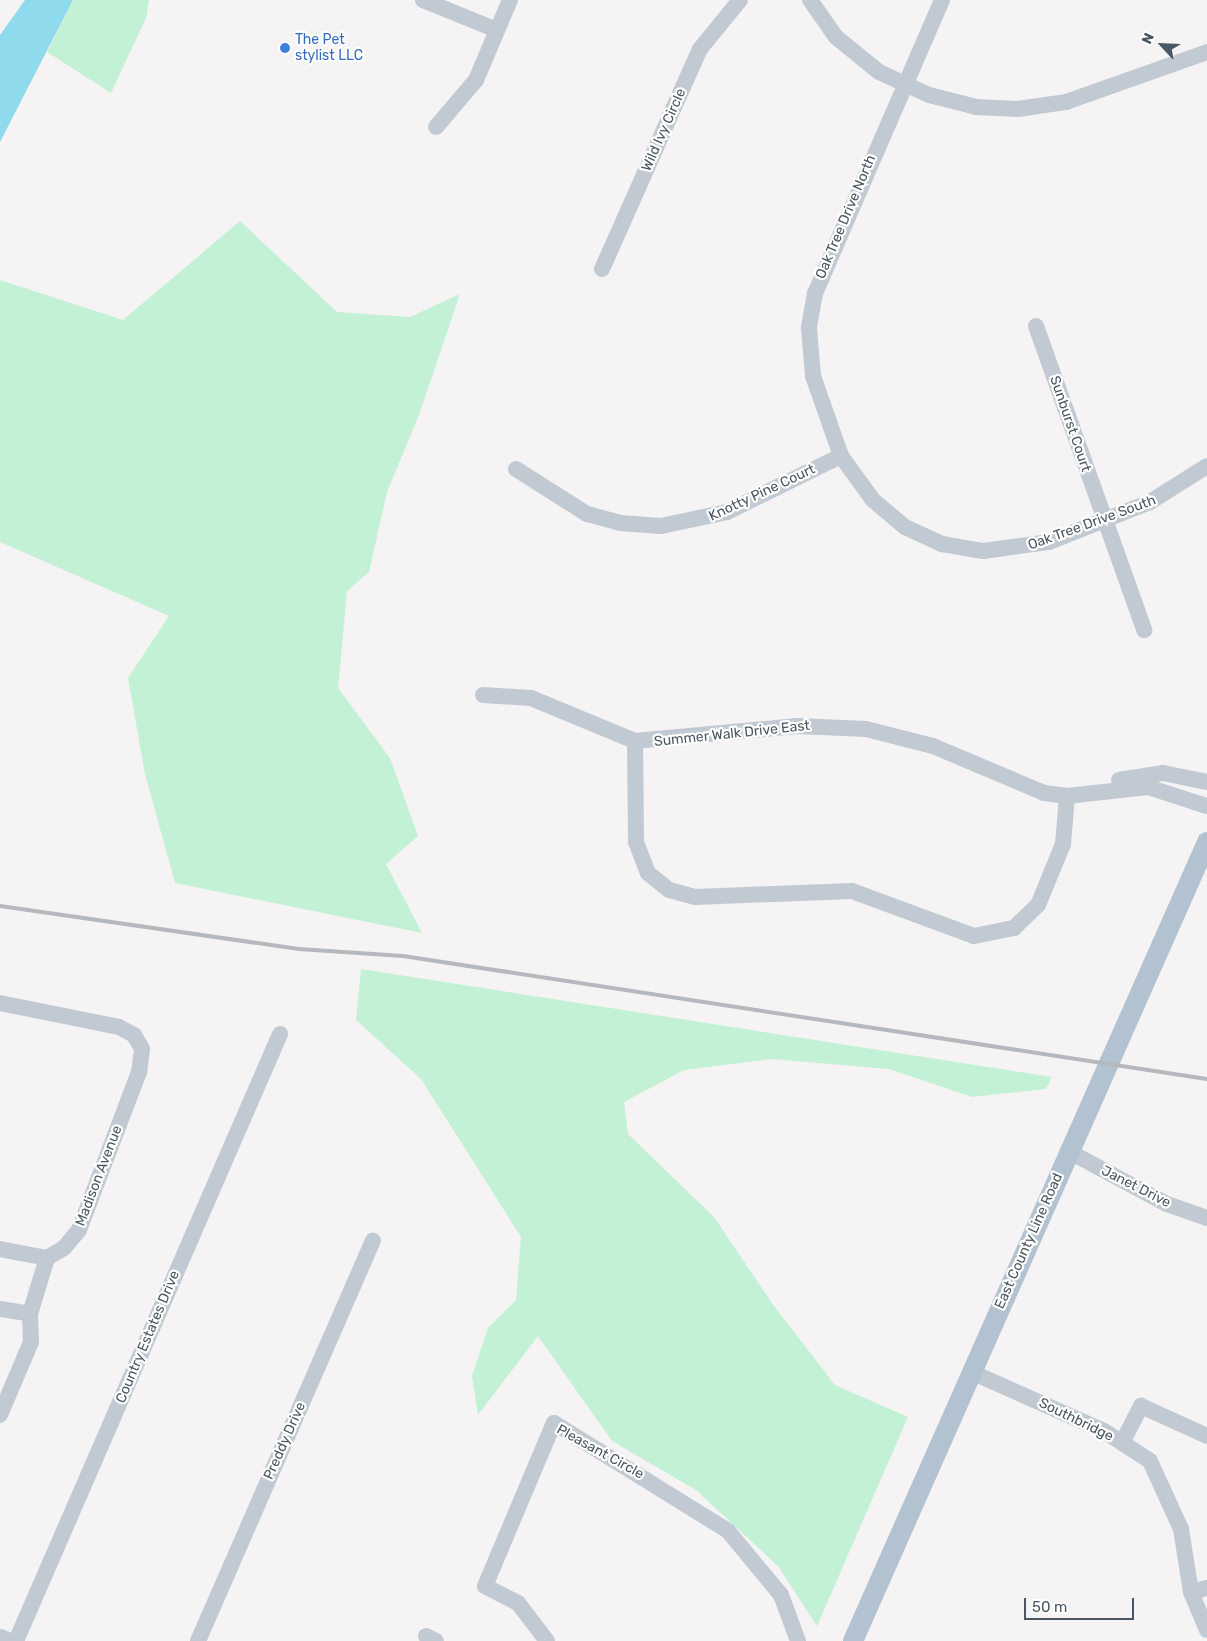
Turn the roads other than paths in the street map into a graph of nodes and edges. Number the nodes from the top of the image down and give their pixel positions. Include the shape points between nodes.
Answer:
1 (423, 0) edge
2 (510, 0) edge
3 (740, 0) edge
4 (810, 0) edge
5 (942, 0) edge
6 (497, 30) junction
7 (1207, 52) edge
8 (903, 85) junction
9 (436, 127) dead end
10 (602, 269) dead end
11 (1036, 326) dead end
12 (840, 456) junction
13 (1207, 466) edge
14 (516, 470) dead end
15 (1103, 521) junction
16 (910, 530) joint
17 (1144, 630) dead end
18 (483, 695) dead end
19 (635, 741) junction
20 (1207, 782) edge
21 (1067, 796) junction
22 (1207, 806) edge
23 (1207, 842) edge
24 (0, 1003) edge
25 (280, 1034) dead end
26 (1068, 1151) junction
27 (1207, 1218) edge
28 (373, 1240) dead end
29 (0, 1249) edge
30 (47, 1258) junction
31 (0, 1309) edge
32 (30, 1314) junction
33 (971, 1372) junction
34 (0, 1415) edge
35 (1207, 1436) edge
36 (1122, 1443) junction
37 (1199, 1590) edge
38 (1207, 1630) edge
39 (0, 1637) edge
40 (10, 1641) edge
41 (16, 1641) edge
42 (198, 1641) edge
43 (547, 1641) edge
44 (798, 1641) edge
45 (854, 1641) edge

1 - 6 street
2 - 6 street
3 - 10 street, Wild Ivy Circle via 700,49
4 - 8 street via 846,47
5 - 8 street, Oak Tree Drive North
6 - 9 street via 476,80
7 - 8 street via 1086,97 1032,108 962,104
8 - 12 street, Oak Tree Drive North via 821,273 812,307 813,376
11 - 15 street, Sunburst Court
12 - 14 street, Knotty Pine Court via 727,512 660,526 620,523 587,514
12 - 16 street, Oak Tree Drive North via 873,500
13 - 15 street, Oak Tree Drive South via 1169,493
15 - 16 street, Oak Tree Drive South via 1036,546 996,551 949,545
15 - 17 street, Sunburst Court
18 - 19 street, Summer Walk Drive East via 531,698
19 - 21 street, Summer Walk Drive East via 796,726 866,729 920,741 1036,791
19 - 21 street via 636,842 648,873 669,890 695,897 838,889 884,899 968,935 996,934 1014,928 1038,905 1061,851
20 - 21 street, Summer Walk Drive East via 1180,774 1146,774
21 - 22 street, Summer Walk Drive East via 1148,787
23 - 26 main road, East County Line Road
24 - 30 street, Madison Avenue via 119,1027 137,1040 142,1049 139,1072 79,1230 64,1248
25 - 41 street, Country Estates Drive
26 - 27 street, Janet Drive via 1167,1204
26 - 33 main road, East County Line Road
28 - 42 street, Preddy Drive
29 - 30 street
30 - 32 street
31 - 32 street
32 - 34 street via 31,1342
33 - 36 street, Southbridge
33 - 45 main road, East County Line Road
35 - 36 street via 1141,1406
36 - 37 street, Southbridge via 1150,1461 1181,1529
37 - 38 street, Southbridge
39 - 40 street
43 - 44 street, Pleasant Circle via 518,1603 485,1586 554,1423 728,1531 781,1595

